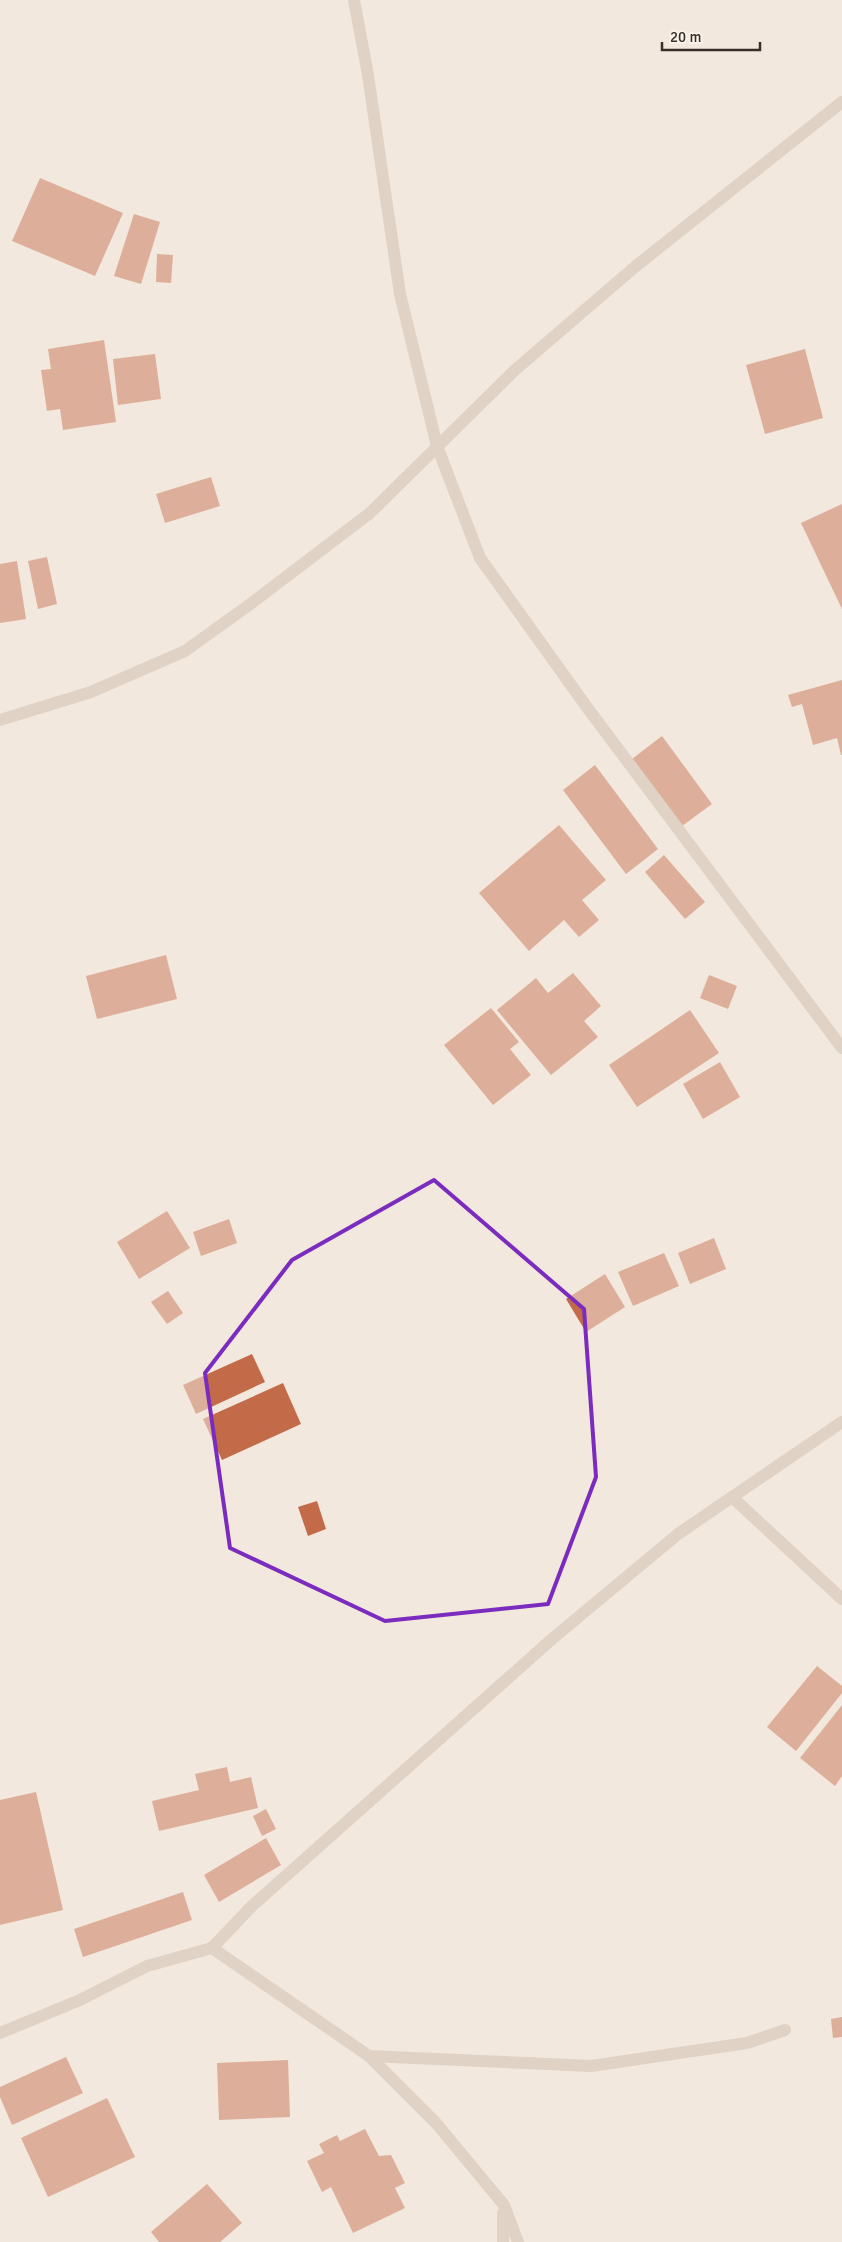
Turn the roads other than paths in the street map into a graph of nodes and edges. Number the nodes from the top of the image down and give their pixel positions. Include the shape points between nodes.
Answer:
1 (354, 0) edge
2 (842, 102) edge
3 (437, 446) junction
4 (0, 720) edge
5 (842, 1048) edge
6 (842, 1422) edge
7 (732, 1497) junction
8 (842, 1598) edge
9 (212, 1948) junction
10 (785, 2030) dead end
11 (0, 2033) edge
12 (369, 2056) junction
13 (504, 2205) junction
14 (503, 2242) edge
15 (518, 2242) edge

1 - 3 street via 400,294
2 - 3 street via 636,266 515,370
3 - 4 street via 370,513 185,651 91,692
3 - 5 street via 480,558 586,706
6 - 7 street
7 - 8 street
7 - 9 street via 678,1534 552,1639 252,1906
9 - 11 street via 147,1966 80,2000
9 - 12 street
10 - 12 street via 747,2044 591,2066
12 - 13 street via 436,2123
13 - 14 street
13 - 15 street

